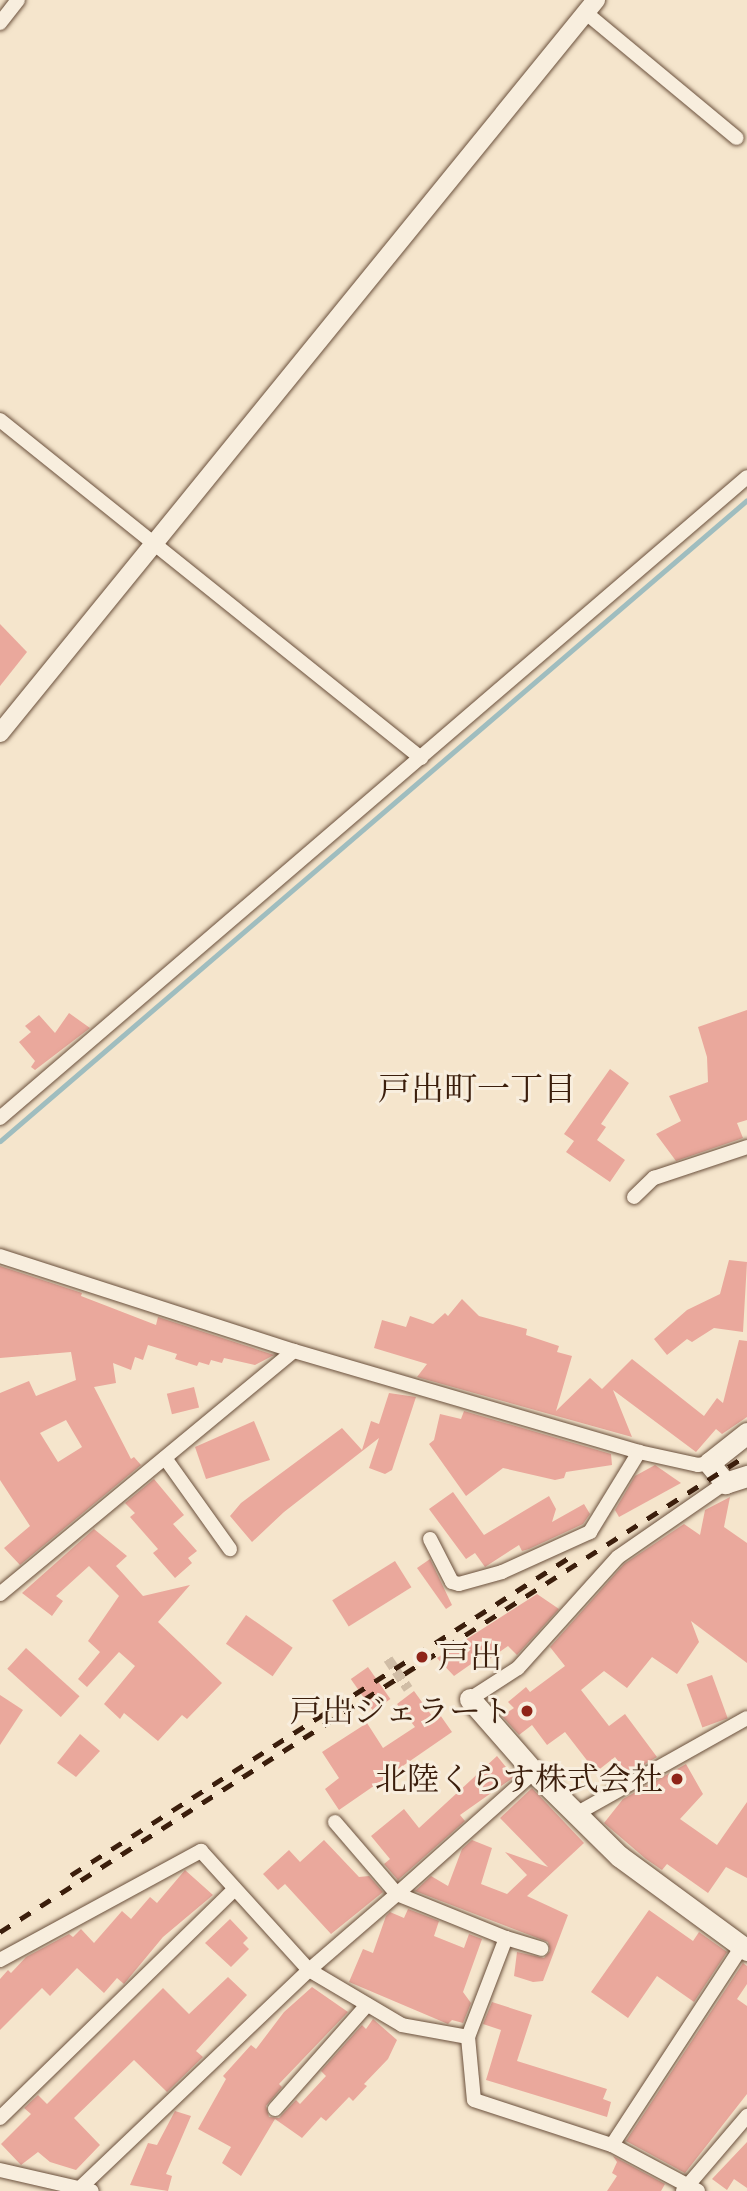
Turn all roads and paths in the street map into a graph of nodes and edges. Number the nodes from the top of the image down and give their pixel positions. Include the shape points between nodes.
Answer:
1 (18, 0) edge
2 (591, 6) edge
3 (0, 23) edge
4 (737, 138) dead end
5 (0, 421) edge
6 (747, 477) edge
7 (153, 544) junction
8 (0, 733) edge
9 (421, 758) junction
10 (0, 1118) edge
11 (747, 1147) edge
12 (634, 1198) dead end
13 (0, 1256) edge
14 (294, 1351) junction
15 (747, 1433) edge
16 (639, 1452) junction
17 (165, 1458) junction
18 (709, 1463) junction
19 (747, 1476) edge
20 (725, 1483) junction
21 (430, 1539) dead end
22 (230, 1549) dead end
23 (0, 1594) edge
24 (470, 1699) joint
25 (747, 1718) edge
26 (534, 1772) junction
27 (576, 1814) junction
28 (335, 1822) dead end
29 (235, 1889) junction
30 (397, 1894) junction
31 (506, 1938) junction
32 (744, 1948) edge
33 (541, 1949) dead end
34 (0, 1960) edge
35 (309, 1970) junction
36 (366, 2005) junction
37 (468, 2037) junction
38 (275, 2109) dead end
39 (747, 2116) edge
40 (0, 2118) edge
41 (612, 2145) junction
42 (0, 2170) edge
43 (82, 2190) edge
44 (690, 2190) edge

1 - 3 street
2 - 4 street
2 - 7 street
5 - 7 street
6 - 9 street
7 - 8 street
7 - 9 street
9 - 10 street
11 - 12 street via 654,1178
13 - 14 street
14 - 16 street
14 - 17 street
15 - 18 main road
16 - 18 street via 698,1465
16 - 21 street via 590,1532 502,1572 452,1582
17 - 22 street
17 - 23 street
18 - 20 main road
19 - 20 main road
20 - 24 street via 618,1557 519,1668
24 - 26 main road
25 - 27 street
26 - 27 main road
26 - 30 street
27 - 32 main road via 619,1856
28 - 30 street
29 - 34 street via 201,1851
29 - 35 street
29 - 40 street
30 - 31 street
30 - 35 street
31 - 33 street
31 - 37 street
32 - 41 street
35 - 36 street
35 - 43 street
36 - 37 street via 402,2025
36 - 38 street
37 - 41 street via 474,2100
39 - 44 street
41 - 44 street
42 - 43 street

